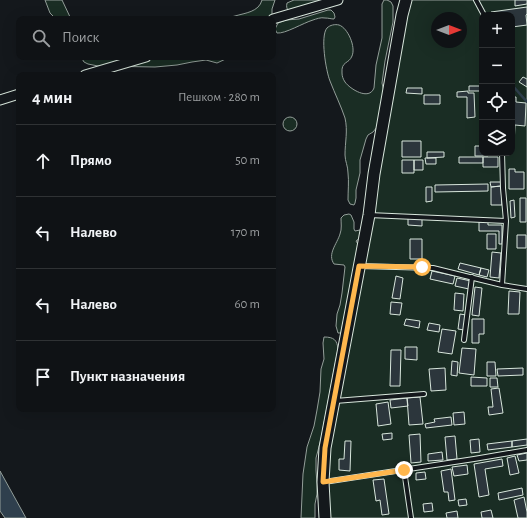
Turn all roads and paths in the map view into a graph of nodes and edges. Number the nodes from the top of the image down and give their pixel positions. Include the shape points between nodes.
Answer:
1 (338, 0) edge
2 (476, 0) edge
3 (405, 1) edge
4 (482, 12) edge
5 (276, 18) edge
6 (136, 60) edge
7 (95, 72) edge
8 (16, 95) edge
9 (0, 100) edge
10 (502, 156) edge
11 (369, 215) junction
12 (506, 221) junction
13 (359, 266) junction
14 (472, 277) junction
15 (502, 285) junction
16 (527, 289) edge
17 (464, 340) dead end
18 (424, 394) dead end
19 (334, 401) junction
20 (527, 450) edge
21 (404, 470) junction
22 (323, 482) junction
23 (325, 518) edge
24 (411, 518) edge

1 - 5 street
2 - 4 lane
3 - 11 main road
6 - 7 street
8 - 9 street
10 - 12 lane
11 - 12 lane
11 - 13 main road
12 - 15 lane
13 - 14 lane via 433,268
13 - 19 main road
14 - 15 lane
14 - 17 lane
15 - 16 lane
18 - 19 lane
19 - 22 main road via 325,448
20 - 21 lane
21 - 22 lane
21 - 24 lane
22 - 23 main road

